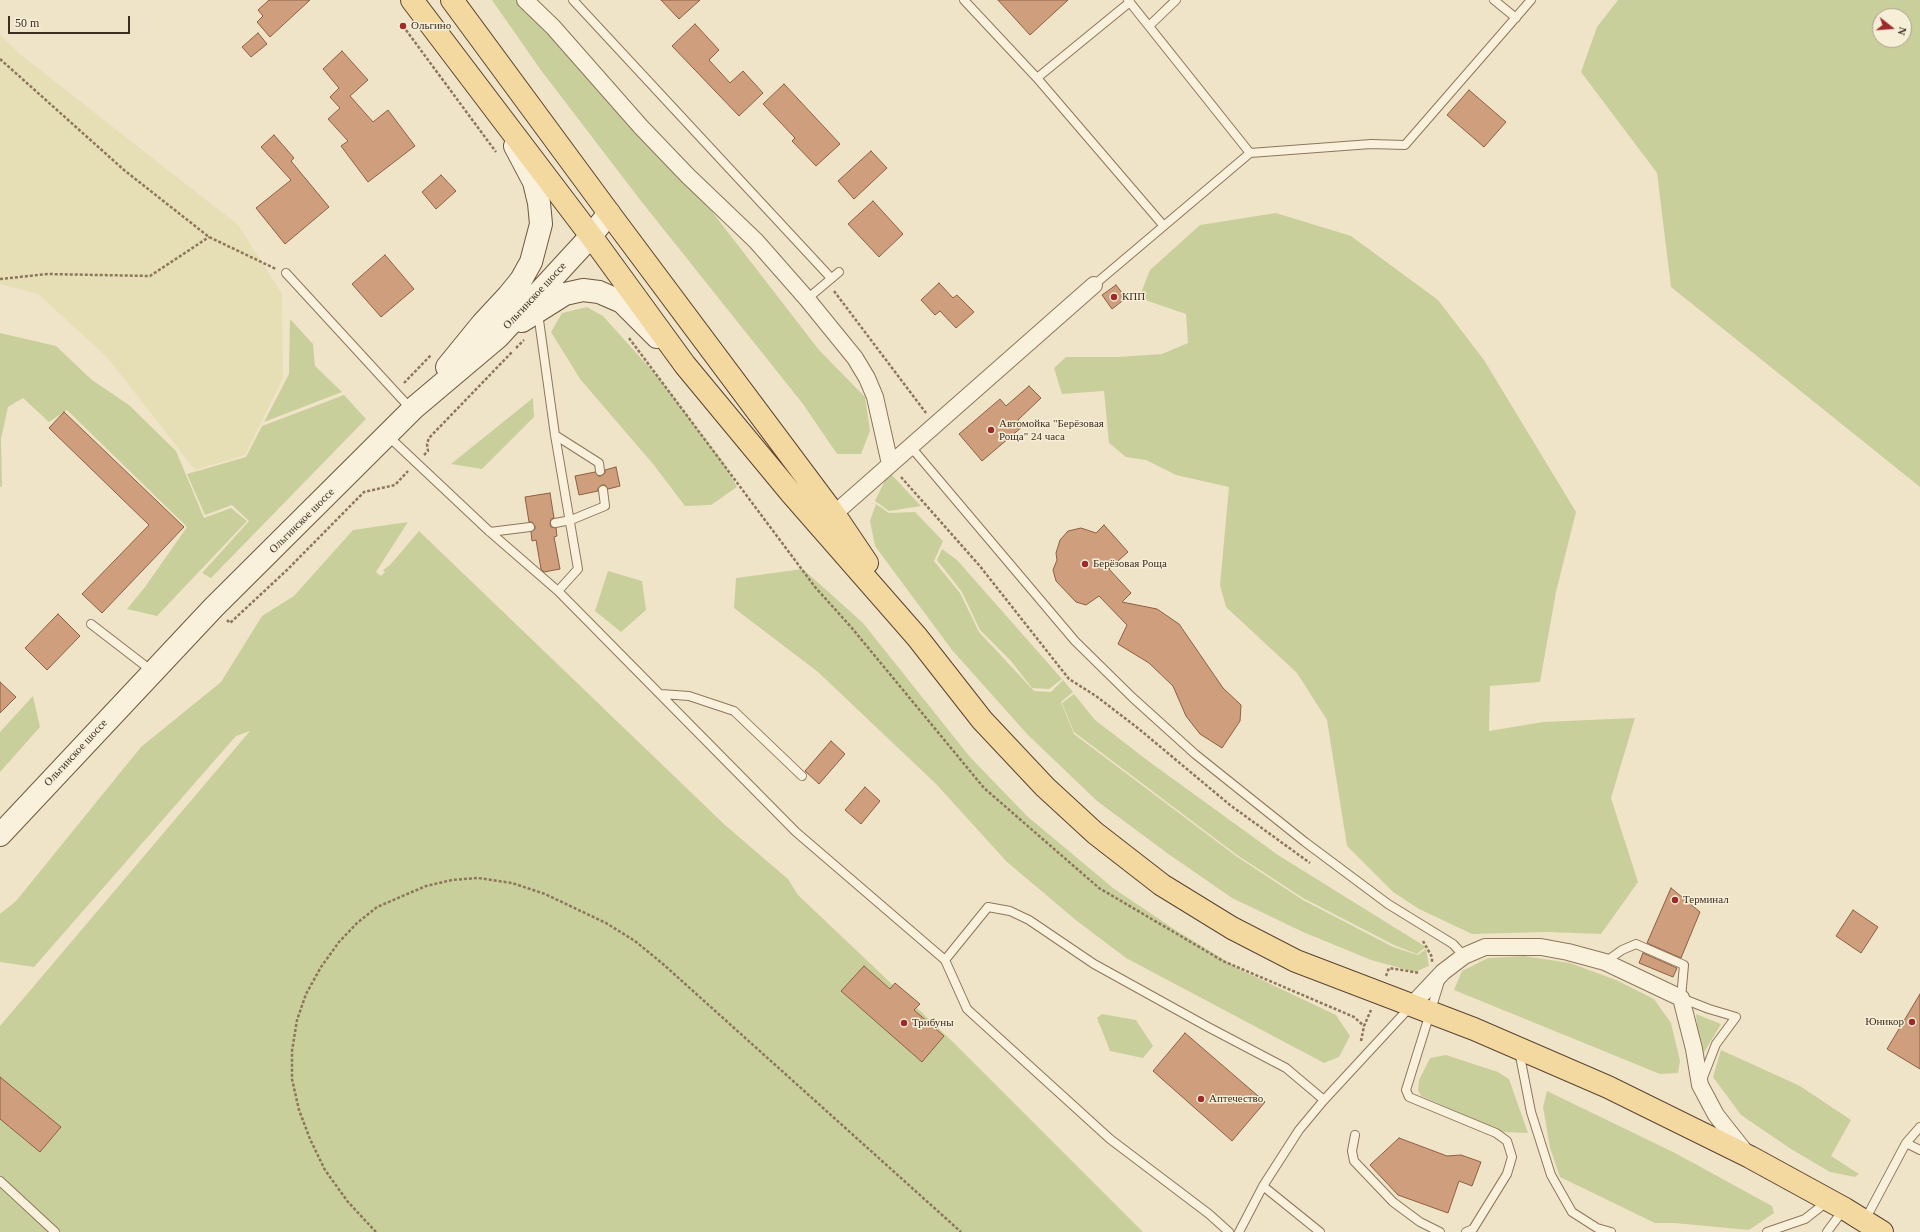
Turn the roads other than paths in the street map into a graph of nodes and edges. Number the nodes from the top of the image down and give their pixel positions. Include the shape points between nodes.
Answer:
1 (412, 0) edge
2 (452, 0) edge
3 (525, 0) edge
4 (573, 0) edge
5 (964, 0) edge
6 (1176, 0) edge
7 (1494, 0) edge
8 (1531, 0) edge
9 (1129, 1) edge
10 (1516, 18) junction
11 (1149, 26) junction
12 (1037, 78) junction
13 (503, 121) junction
14 (1250, 153) junction
15 (609, 213) junction
16 (1163, 225) junction
17 (591, 236) junction
18 (838, 272) dead end
19 (286, 273) road end
20 (829, 280) junction
21 (1094, 285) joint
22 (807, 299) junction
23 (539, 318) junction
24 (498, 337) junction
25 (685, 365) junction
26 (413, 409) junction
27 (387, 435) junction
28 (555, 435) junction
29 (911, 447) junction
30 (890, 464) junction
31 (600, 471) dead end
32 (603, 490) dead end
33 (834, 514) junction
34 (571, 520) junction
35 (555, 523) dead end
36 (530, 527) dead end
37 (490, 532) junction
38 (558, 591) junction
39 (91, 624) dead end
40 (917, 637) junction
41 (153, 671) junction
42 (660, 694) junction
43 (802, 776) dead end
44 (0, 835) edge
45 (1464, 956) junction
46 (945, 960) junction
47 (1605, 962) junction
48 (1681, 998) junction
49 (1421, 1009) junction
50 (1519, 1048) junction
51 (1700, 1085) junction
52 (1324, 1100) junction
53 (1920, 1127) edge
54 (1355, 1135) dead end
55 (1906, 1143) junction
56 (1920, 1150) edge
57 (1750, 1158) junction
58 (0, 1181) edge
59 (1263, 1186) junction
60 (1837, 1205) junction
61 (1873, 1227) edge
62 (55, 1232) edge
63 (1229, 1232) edge
64 (1239, 1232) edge
65 (1320, 1232) edge
66 (1440, 1232) edge
67 (1466, 1232) edge
68 (1611, 1232) edge
69 (1767, 1232) edge
70 (1826, 1232) edge

1 - 13 main road
2 - 15 main road
3 - 22 street via 553,27 641,127 756,241
4 - 20 lane
5 - 12 lane
6 - 11 lane
7 - 10 lane
8 - 10 lane
9 - 11 lane
9 - 12 lane
10 - 14 lane via 1405,144
11 - 14 lane
12 - 16 lane
13 - 17 main road
13 - 26 main road via 534,182 540,203 541,224 531,262 513,291 482,324
14 - 16 lane
15 - 17 main road, Ольгинское шоссе
15 - 33 main road
16 - 21 lane
17 - 24 main road, Ольгинское шоссе
17 - 25 main road
18 - 20 lane
19 - 26 lane
20 - 22 lane
21 - 29 street
22 - 30 street via 855,358 867,378 875,397
23 - 24 main road
23 - 25 main road via 565,294 583,290 599,292 622,302
23 - 28 lane
24 - 26 main road, Ольгинское шоссе
25 - 40 main road via 791,493
26 - 27 main road, Ольгинское шоссе
27 - 37 lane
27 - 41 main road, Ольгинское шоссе
28 - 31 lane via 599,463
28 - 34 lane
29 - 30 street
29 - 45 lane via 1075,641 1195,754 1311,847 1388,904 1453,944
30 - 33 street
32 - 34 lane via 605,506
33 - 40 main road
34 - 35 lane
34 - 38 lane via 578,569
36 - 37 lane
37 - 38 lane
38 - 42 lane
39 - 41 lane
40 - 49 main road via 982,720 1045,787 1095,833 1162,885 1232,928 1296,960
41 - 44 main road, Ольгинское шоссе
42 - 43 lane via 689,696 734,711
42 - 46 lane via 796,832
45 - 47 street via 1485,947 1541,947
45 - 49 street via 1437,969
46 - 52 lane via 988,907 1010,911 1029,920 1101,968 1286,1068
46 - 63 lane via 968,1009 1110,1139
47 - 48 street
47 - 48 lane via 1636,944 1684,965
48 - 51 street
48 - 51 lane via 1736,1016 1716,1044
49 - 50 main road
49 - 52 lane
49 - 67 lane via 1406,1090 1409,1097 1496,1132 1507,1141 1512,1157 1507,1174 1473,1229
50 - 57 main road via 1608,1087
50 - 68 lane via 1531,1112 1551,1175 1572,1212 1597,1228
51 - 57 street via 1716,1115
52 - 59 lane via 1298,1130
53 - 55 lane
54 - 66 lane via 1352,1150 1354,1161 1393,1202 1420,1222
55 - 56 lane
55 - 61 lane
57 - 60 main road
58 - 62 lane
59 - 64 lane
59 - 65 lane
60 - 61 main road
60 - 69 lane
60 - 70 lane

